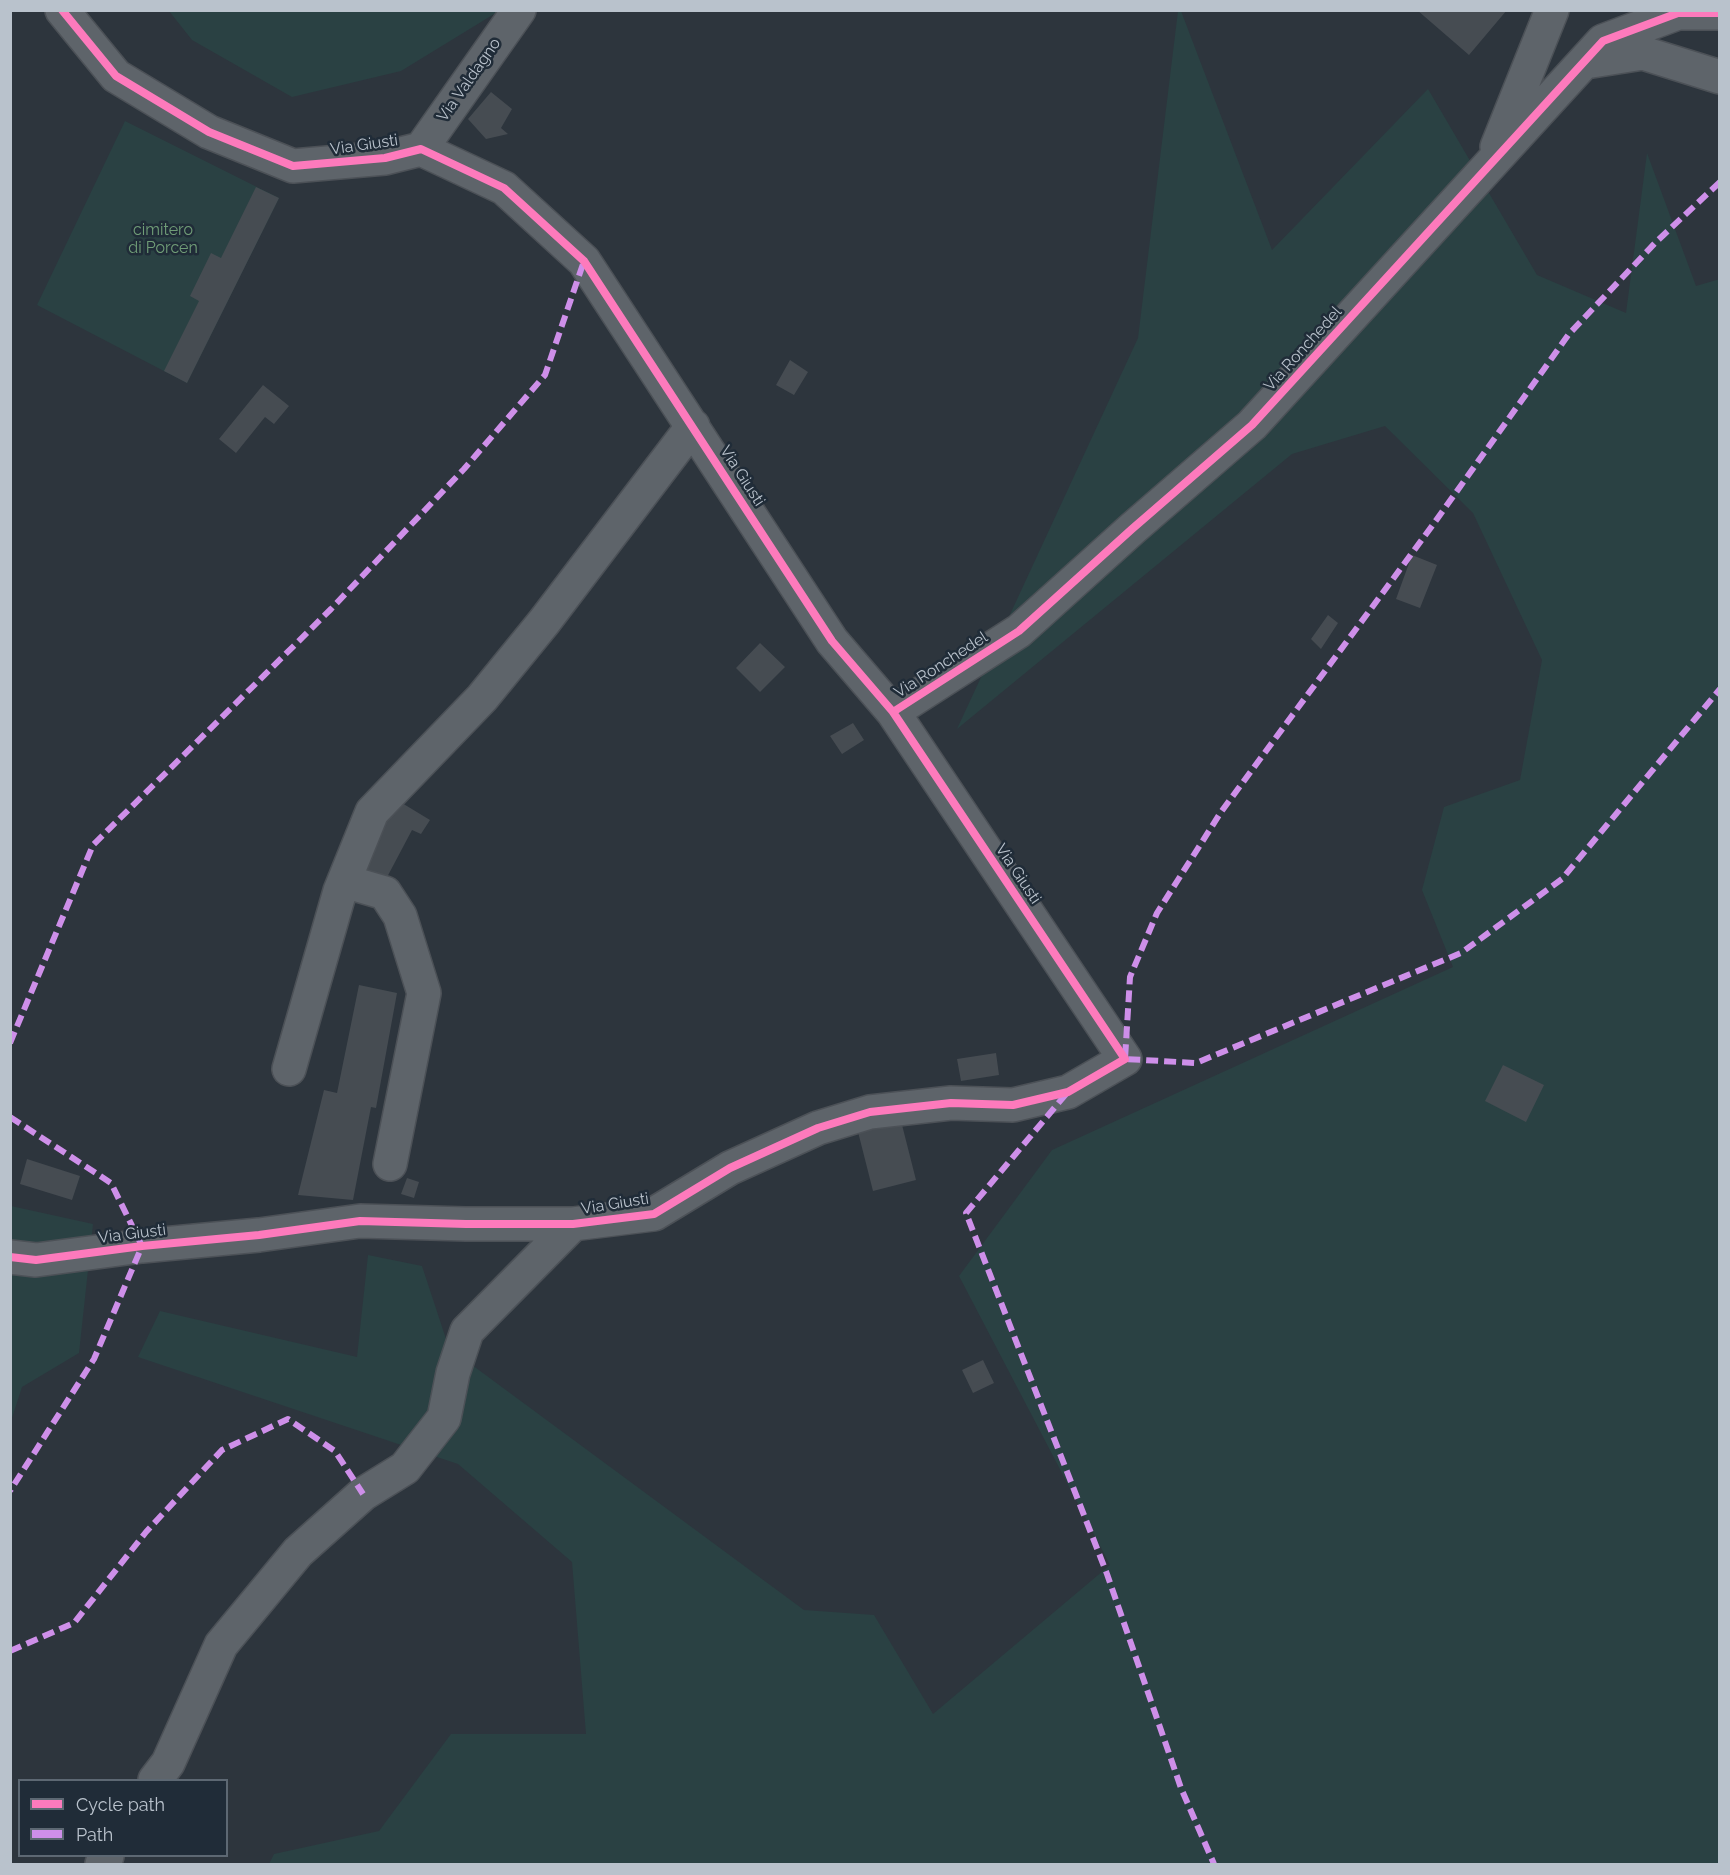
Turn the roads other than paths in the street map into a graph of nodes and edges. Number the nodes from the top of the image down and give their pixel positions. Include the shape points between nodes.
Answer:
1 (62, 10) edge
2 (519, 10) edge
3 (1552, 10) edge
4 (1719, 13) edge
5 (1584, 62) junction
6 (1719, 77) edge
7 (421, 149) junction
8 (1490, 166) junction
9 (693, 426) junction
10 (893, 712) junction
11 (344, 881) junction
12 (289, 1069) dead end
13 (390, 1164) dead end
14 (573, 1224) junction
15 (10, 1257) edge
16 (156, 1779) edge

1 - 7 street, Via Giusti via 116,76 209,132 293,166 385,158
2 - 7 street, Via Valdagno
3 - 8 street
4 - 5 street, Via Ronchedel via 1668,17 1603,41
5 - 6 street via 1643,53
5 - 8 street, Via Ronchedel
7 - 9 street, Via Giusti via 504,188 584,261
8 - 10 street, Via Ronchedel via 1252,425 1019,631
9 - 10 street, Via Giusti via 832,641
9 - 11 street via 489,689 372,812
10 - 14 street, Via Giusti via 1125,1059 1068,1092 1013,1105 951,1103 870,1112 818,1128 730,1168 654,1214
11 - 12 street
11 - 13 street via 385,893 400,916 424,993
14 - 15 street, Via Giusti via 360,1221 36,1260
14 - 16 street via 467,1330 444,1418 405,1468 363,1494 297,1552 221,1645 168,1763

